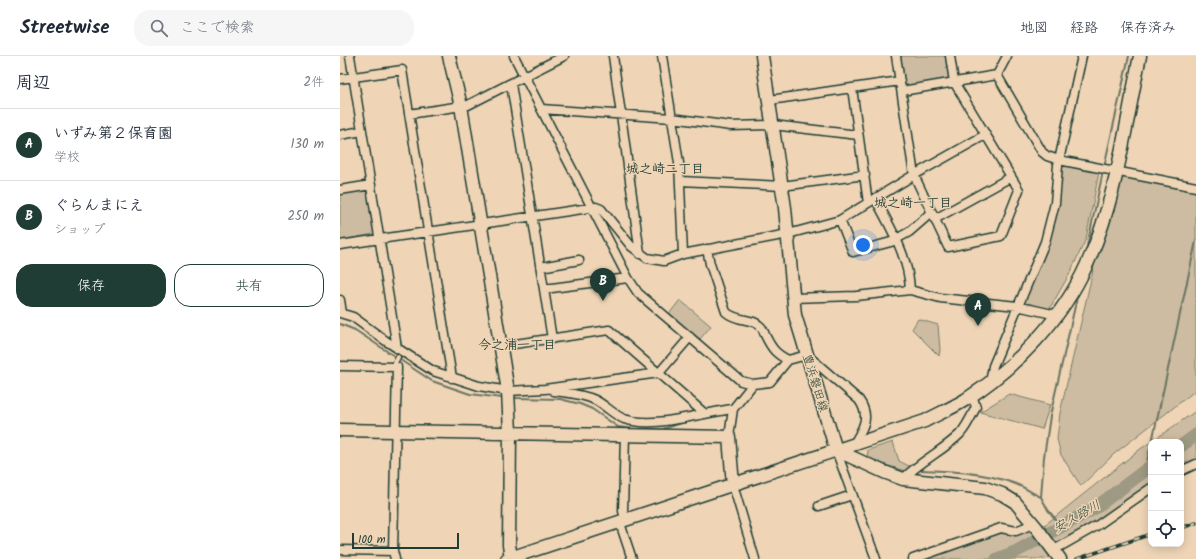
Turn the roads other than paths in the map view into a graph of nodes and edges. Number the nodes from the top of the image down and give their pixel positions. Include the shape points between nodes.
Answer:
1 (350, 56) edge
2 (449, 56) edge
3 (514, 56) edge
4 (564, 56) edge
5 (613, 56) edge
6 (662, 56) edge
7 (762, 56) edge
8 (896, 56) edge
9 (950, 56) edge
10 (1007, 56) edge
11 (1082, 56) edge
12 (1140, 56) edge
13 (998, 75) junction
14 (353, 77) junction
15 (525, 77) junction
16 (340, 79) edge
17 (900, 81) junction
18 (954, 82) junction
19 (511, 84) junction
20 (852, 88) junction
21 (902, 91) junction
22 (770, 100) junction
23 (461, 106) junction
24 (541, 109) junction
25 (409, 114) junction
26 (622, 115) junction
27 (672, 118) junction
28 (773, 125) junction
29 (362, 132) junction
30 (340, 134) edge
31 (858, 135) junction
32 (985, 135) junction
33 (1059, 160) junction
34 (1116, 171) junction
35 (865, 175) junction
36 (914, 175) junction
37 (1011, 177) junction
38 (680, 181) junction
39 (371, 185) junction
40 (782, 186) junction
41 (1196, 187) edge
42 (340, 190) edge
43 (875, 198) junction
44 (868, 203) junction
45 (592, 207) junction
46 (934, 215) junction
47 (532, 216) junction
48 (840, 220) junction
49 (482, 224) junction
50 (428, 232) junction
51 (788, 234) junction
52 (380, 239) junction
53 (896, 239) junction
54 (340, 245) edge
55 (707, 249) junction
56 (640, 254) junction
57 (683, 254) junction
58 (579, 260) dead end
59 (541, 267) junction
60 (628, 278) junction
61 (544, 289) junction
62 (910, 290) junction
63 (792, 298) junction
64 (340, 300) edge
65 (1017, 306) junction
66 (341, 313) edge
67 (1057, 315) junction
68 (690, 337) junction
69 (552, 339) junction
70 (501, 346) junction
71 (397, 348) junction
72 (807, 356) junction
73 (398, 357) dead end
74 (788, 360) junction
75 (394, 364) junction
76 (340, 366) edge
77 (659, 373) junction
78 (452, 378) junction
79 (990, 382) junction
80 (753, 384) junction
81 (545, 389) junction
82 (508, 391) junction
83 (972, 394) junction
84 (733, 409) junction
85 (704, 413) junction
86 (340, 430) edge
87 (396, 431) junction
88 (510, 433) junction
89 (625, 435) junction
90 (729, 437) junction
91 (854, 444) junction
92 (836, 450) junction
93 (1196, 464) edge
94 (1184, 469) edge
95 (903, 479) junction
96 (733, 484) junction
97 (1148, 490) edge
98 (852, 495) junction
99 (819, 506) dead end
100 (623, 522) junction
101 (1035, 525) junction
102 (340, 550) edge
103 (394, 555) edge
104 (1057, 555) edge
105 (510, 559) edge
106 (632, 559) edge
107 (755, 559) edge
108 (876, 559) edge
109 (913, 559) edge

1 - 14 street
2 - 23 street
3 - 15 street
4 - 15 street
5 - 26 street
6 - 27 street
7 - 22 street, 豊浜磐田線
8 - 17 street
9 - 18 street
10 - 13 street
11 - 33 street
12 - 34 street
13 - 18 street
13 - 33 street via 1042,152
14 - 16 street
14 - 25 street via 402,70
14 - 29 street
15 - 19 street
15 - 24 street
17 - 20 street
17 - 21 street
18 - 21 street
18 - 32 street
19 - 23 street
19 - 47 street
20 - 22 street
20 - 31 street
21 - 36 street
22 - 28 street, 豊浜磐田線
23 - 25 street
23 - 49 street
24 - 26 street
24 - 45 street
25 - 50 street
26 - 27 street
26 - 56 street
27 - 28 street via 731,126
27 - 38 street
28 - 31 street
28 - 40 street, 豊浜磐田線
29 - 30 street
29 - 39 street
31 - 35 street
32 - 36 street
32 - 37 street
33 - 34 street
33 - 65 street via 1055,203 1045,242
34 - 41 street
34 - 67 street via 1102,225 1088,264
35 - 40 street
35 - 44 street
36 - 43 street
36 - 46 street
37 - 46 street
37 - 46 street via 1019,190 1000,236 948,247
38 - 40 street
38 - 57 street
39 - 42 street
39 - 52 street
40 - 51 street, 豊浜磐田線
43 - 44 street
43 - 53 street
44 - 48 street
45 - 47 street
45 - 56 street via 600,209
45 - 60 street
46 - 53 street
47 - 49 street
47 - 59 street
48 - 51 street
48 - 53 street via 853,252
49 - 50 street
49 - 70 street
50 - 52 street
50 - 78 street
51 - 55 street
51 - 63 street, 豊浜磐田線
52 - 54 street
52 - 71 street
53 - 62 street via 909,276
55 - 57 street
55 - 74 street via 726,312 731,317 761,327 772,350
56 - 57 street via 646,258 664,261
58 - 59 street
59 - 61 street
60 - 61 street
60 - 68 street via 638,293
61 - 69 street
62 - 63 street via 856,296
62 - 65 street via 940,298
63 - 72 street, 豊浜磐田線
64 - 66 street
65 - 67 street
65 - 79 street via 993,366
66 - 71 street via 354,317
67 - 79 street via 1026,352
68 - 77 street
68 - 80 street via 741,381
69 - 70 street
69 - 77 street via 609,330
70 - 82 street
71 - 78 street via 433,371
72 - 74 street
72 - 91 street via 864,407 865,424
72 - 92 street, 豊浜磐田線
73 - 75 lane
74 - 80 street via 770,382
75 - 76 street
75 - 87 street
77 - 81 street
77 - 85 street
78 - 82 street
79 - 83 street
80 - 84 street
81 - 82 street
81 - 85 street via 595,400 622,418 635,422 656,422
82 - 88 street
83 - 91 street via 925,420
83 - 95 street via 976,407 959,435 913,468
84 - 85 street
84 - 90 street
86 - 87 street
87 - 88 street
87 - 103 street
88 - 89 street
88 - 105 street
89 - 90 street
89 - 100 street
90 - 96 street
91 - 92 street
92 - 95 street
92 - 96 street
92 - 98 street
93 - 94 street
95 - 101 street via 985,488 1015,502
96 - 100 street
96 - 107 street
97 - 104 street
98 - 99 street
98 - 108 street
100 - 105 street
100 - 106 street
101 - 104 street
101 - 109 street via 1016,531 1001,528
102 - 103 street

